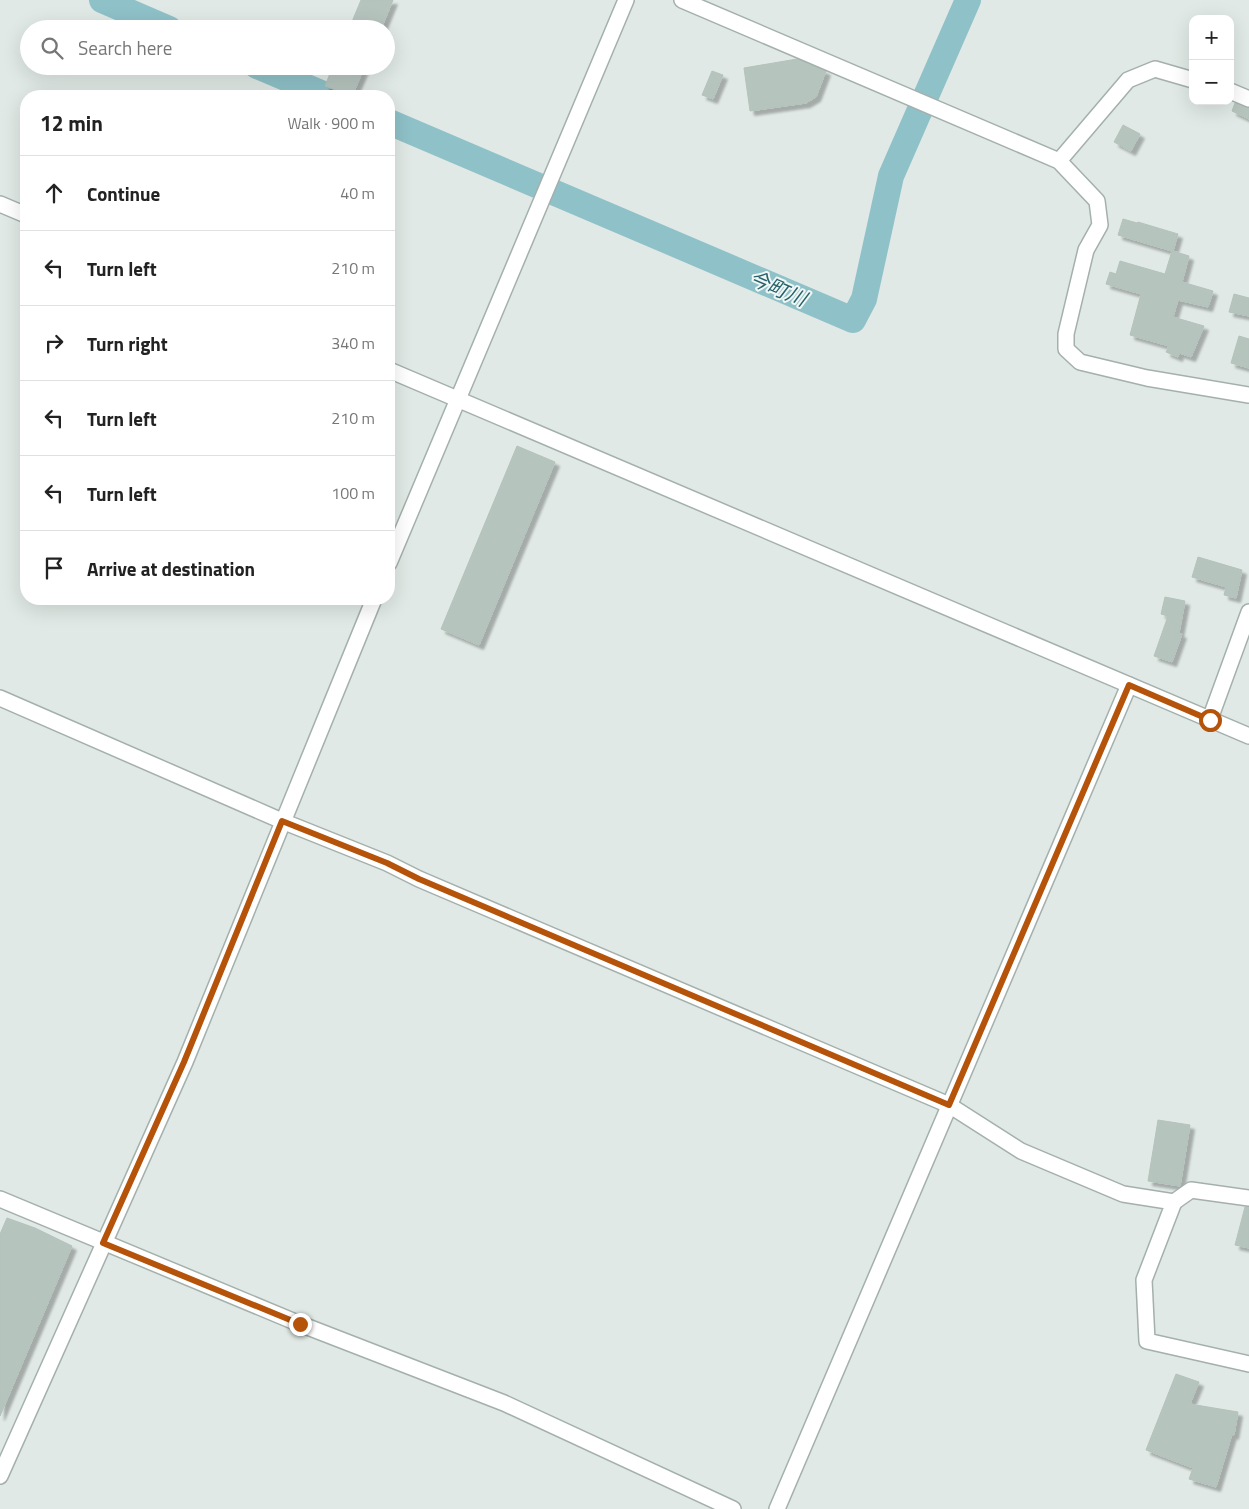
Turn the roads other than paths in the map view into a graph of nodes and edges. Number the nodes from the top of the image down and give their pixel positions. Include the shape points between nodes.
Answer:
1 (626, 0) edge
2 (682, 0) edge
3 (1189, 79) edge
4 (1234, 93) edge
5 (1249, 99) edge
6 (1059, 161) junction
7 (0, 204) edge
8 (20, 212) edge
9 (395, 373) edge
10 (1249, 395) edge
11 (456, 399) junction
12 (395, 548) edge
13 (372, 605) edge
14 (1249, 612) edge
15 (1129, 685) junction
16 (0, 698) edge
17 (1210, 720) junction
18 (1249, 736) edge
19 (282, 821) junction
20 (949, 1105) junction
21 (1249, 1198) edge
22 (0, 1200) edge
23 (1174, 1202) junction
24 (103, 1243) junction
25 (1249, 1364) edge
26 (0, 1476) edge
27 (732, 1509) edge
28 (777, 1509) edge

1 - 11 street
2 - 6 street
3 - 6 street via 1156,69 1128,80
4 - 5 street
6 - 10 street via 1098,201 1100,225 1086,250 1066,334 1066,349 1080,362 1147,378
7 - 8 street
9 - 11 street
11 - 12 street
11 - 15 street
13 - 19 street
14 - 17 street
15 - 17 street
15 - 20 street
16 - 19 street
17 - 18 street
19 - 20 street
19 - 24 street via 184,1062
20 - 23 street via 1021,1151 1123,1194
20 - 28 street
21 - 23 street via 1191,1190
22 - 24 street
23 - 25 street via 1144,1280 1147,1341
24 - 26 street
24 - 27 street via 504,1403

